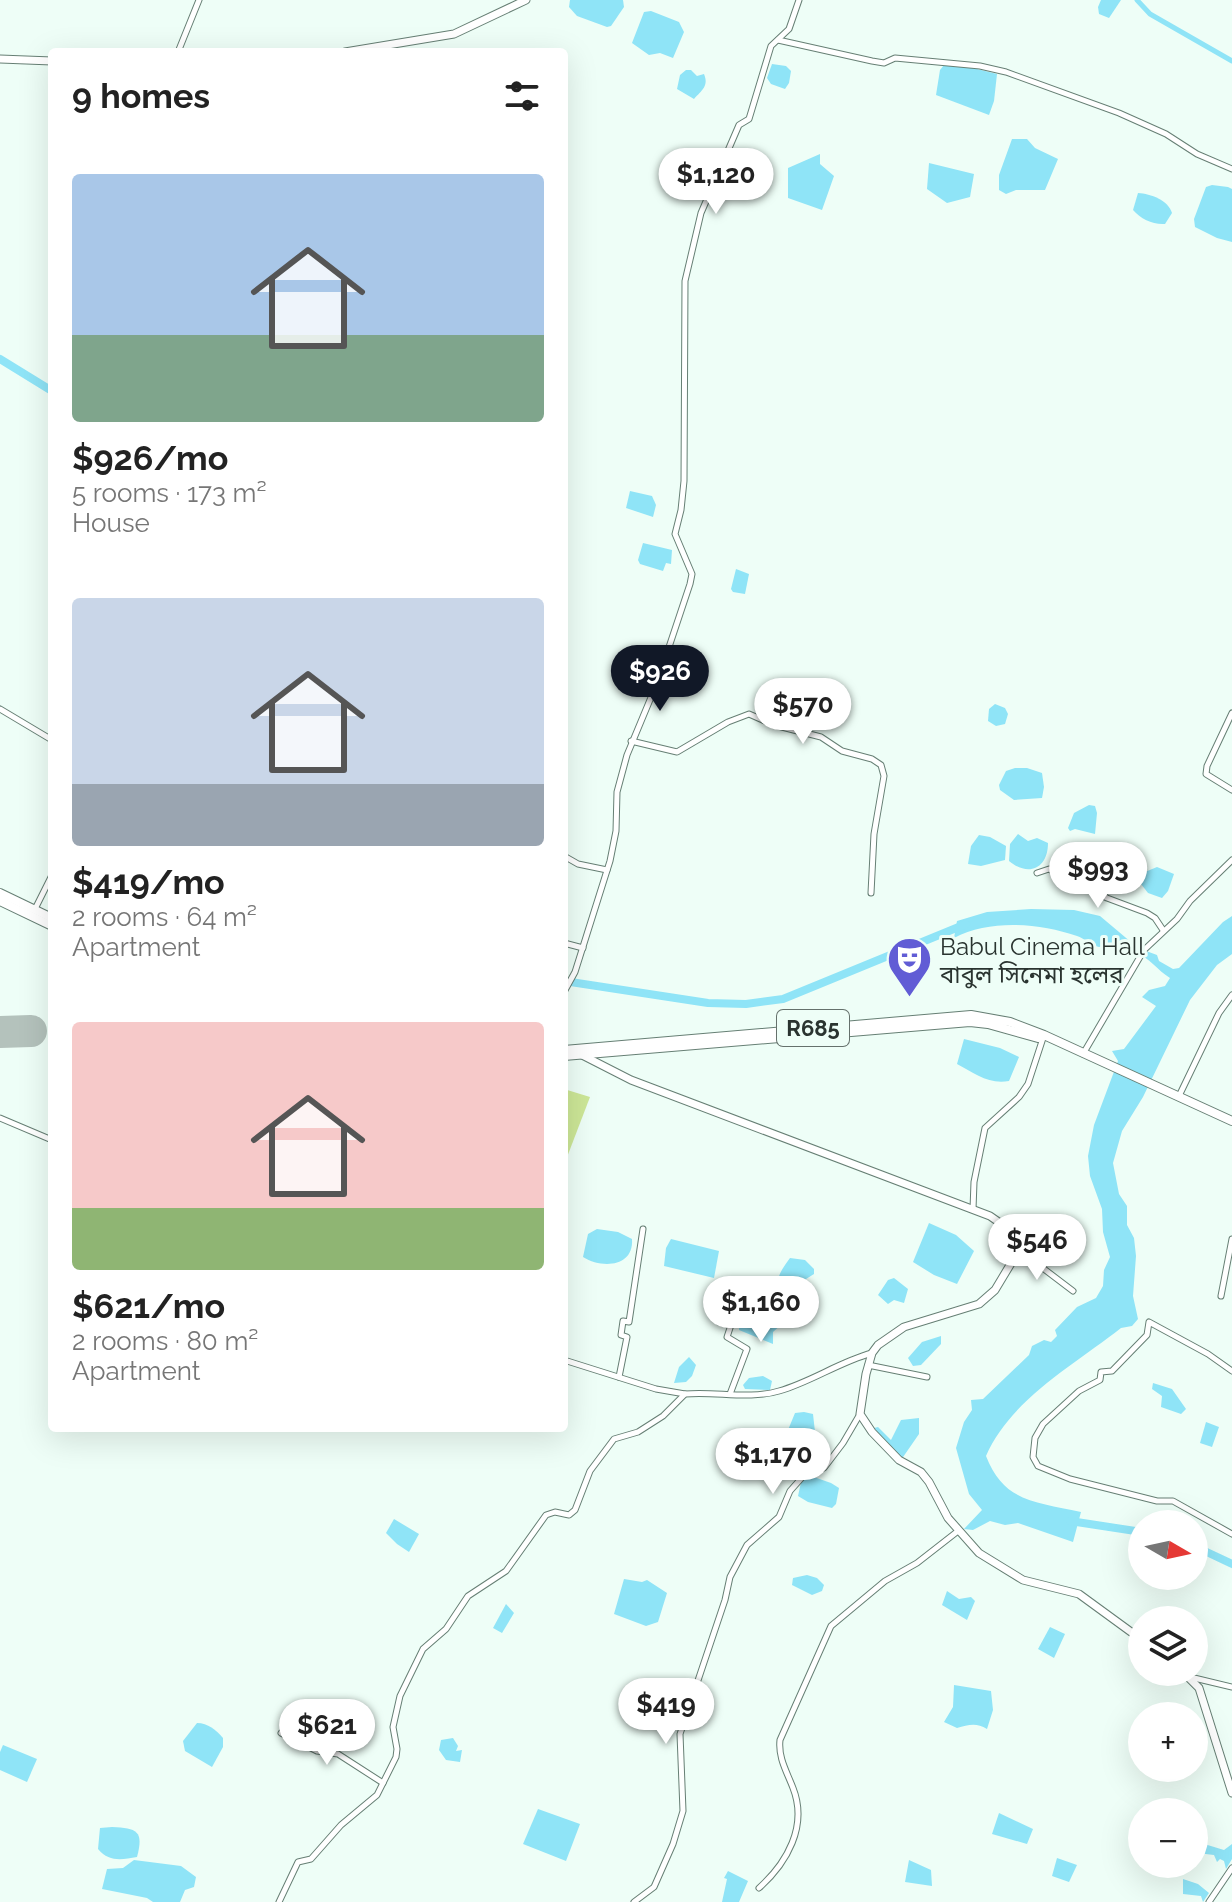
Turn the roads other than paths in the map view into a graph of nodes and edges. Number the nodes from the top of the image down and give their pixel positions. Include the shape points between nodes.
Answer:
1 (199, 0) edge
2 (526, 0) edge
3 (799, 0) edge
4 (777, 40) junction
5 (180, 48) edge
6 (369, 48) edge
7 (0, 59) edge
8 (48, 61) edge
9 (1232, 169) edge
10 (0, 709) edge
11 (1232, 713) edge
12 (48, 738) edge
13 (631, 741) junction
14 (1232, 790) edge
15 (568, 858) edge
16 (1232, 860) edge
17 (607, 870) junction
18 (1037, 873) dead end
19 (48, 883) edge
20 (0, 893) edge
21 (871, 893) dead end
22 (0, 901) edge
23 (34, 910) junction
24 (48, 920) edge
25 (48, 920) edge
26 (1163, 930) junction
27 (568, 944) edge
28 (583, 948) junction
29 (568, 985) edge
30 (1232, 995) edge
31 (1043, 1037) junction
32 (632, 1048) junction
33 (568, 1050) edge
34 (1083, 1054) junction
35 (582, 1055) junction
36 (568, 1056) edge
37 (1179, 1096) junction
38 (0, 1118) edge
39 (1232, 1121) edge
40 (48, 1138) edge
41 (973, 1209) junction
42 (643, 1229) dead end
43 (1232, 1239) edge
44 (1019, 1250) junction
45 (1073, 1291) dead end
46 (1221, 1296) dead end
47 (719, 1322) dead end
48 (872, 1353) junction
49 (568, 1361) edge
50 (868, 1365) junction
51 (1231, 1368) edge
52 (619, 1377) junction
53 (927, 1377) dead end
54 (685, 1394) junction
55 (730, 1394) junction
56 (860, 1414) junction
57 (958, 1531) junction
58 (1232, 1534) edge
59 (1128, 1630) edge
60 (1208, 1680) edge
61 (1197, 1686) edge
62 (1232, 1687) edge
63 (281, 1733) dead end
64 (383, 1783) junction
65 (1232, 1793) edge
66 (1232, 1868) edge
67 (759, 1888) dead end
68 (279, 1902) edge
69 (634, 1902) edge
70 (1209, 1902) edge

1 - 5 street
2 - 6 street via 454,34
3 - 4 street via 789,29
4 - 9 street via 884,63 895,58 1006,72 1119,113
4 - 13 street via 749,119 739,125 701,213 685,281 684,481 675,534 692,574 657,683
7 - 8 street
10 - 12 street
11 - 14 street via 1206,774
13 - 17 street via 617,792
13 - 21 street via 677,752 749,714 872,759 884,776
15 - 17 street
16 - 26 street
17 - 28 street
18 - 26 street via 1049,869 1064,875 1147,913
19 - 23 street
20 - 23 main road
22 - 25 main road
23 - 24 main road
26 - 34 street via 1142,953
27 - 28 street
28 - 29 street
30 - 37 street
31 - 32 main road, R685 via 1010,1022 971,1015
31 - 34 main road, R685
31 - 41 street via 1028,1084 985,1128
32 - 33 main road, R685
32 - 35 main road, R685
34 - 37 main road, R685
35 - 36 main road, R685
35 - 41 street via 631,1080
37 - 39 main road, R685
38 - 40 street
41 - 44 street via 1013,1232
42 - 52 street via 629,1322 623,1321 621,1335 627,1337
43 - 46 street
44 - 45 street
44 - 48 street via 995,1290 979,1304 904,1327
47 - 55 street via 731,1325 727,1337 747,1349
48 - 50 street
48 - 55 street via 779,1391
49 - 52 street
50 - 53 street
50 - 56 street
51 - 58 street via 1149,1322 1147,1335 1112,1371 1101,1372 1100,1380 1079,1391 1043,1424 1033,1457 1038,1466 1070,1479 1173,1501
52 - 54 street
54 - 55 street
54 - 64 street via 638,1432 614,1439 590,1471 575,1510 546,1515 506,1571 468,1596 446,1629 423,1649 400,1696 393,1727 396,1757
56 - 57 street via 899,1460 921,1472
56 - 69 street via 824,1468 811,1470 793,1486 779,1517 747,1545 730,1577 680,1734 683,1811 654,1887
57 - 59 street via 1010,1573 1079,1594
57 - 67 street via 831,1626 780,1740 798,1823 779,1869
60 - 62 street
61 - 65 street
63 - 64 street via 317,1751 338,1754
64 - 68 street via 371,1803 341,1825 311,1859 298,1862
66 - 70 street

